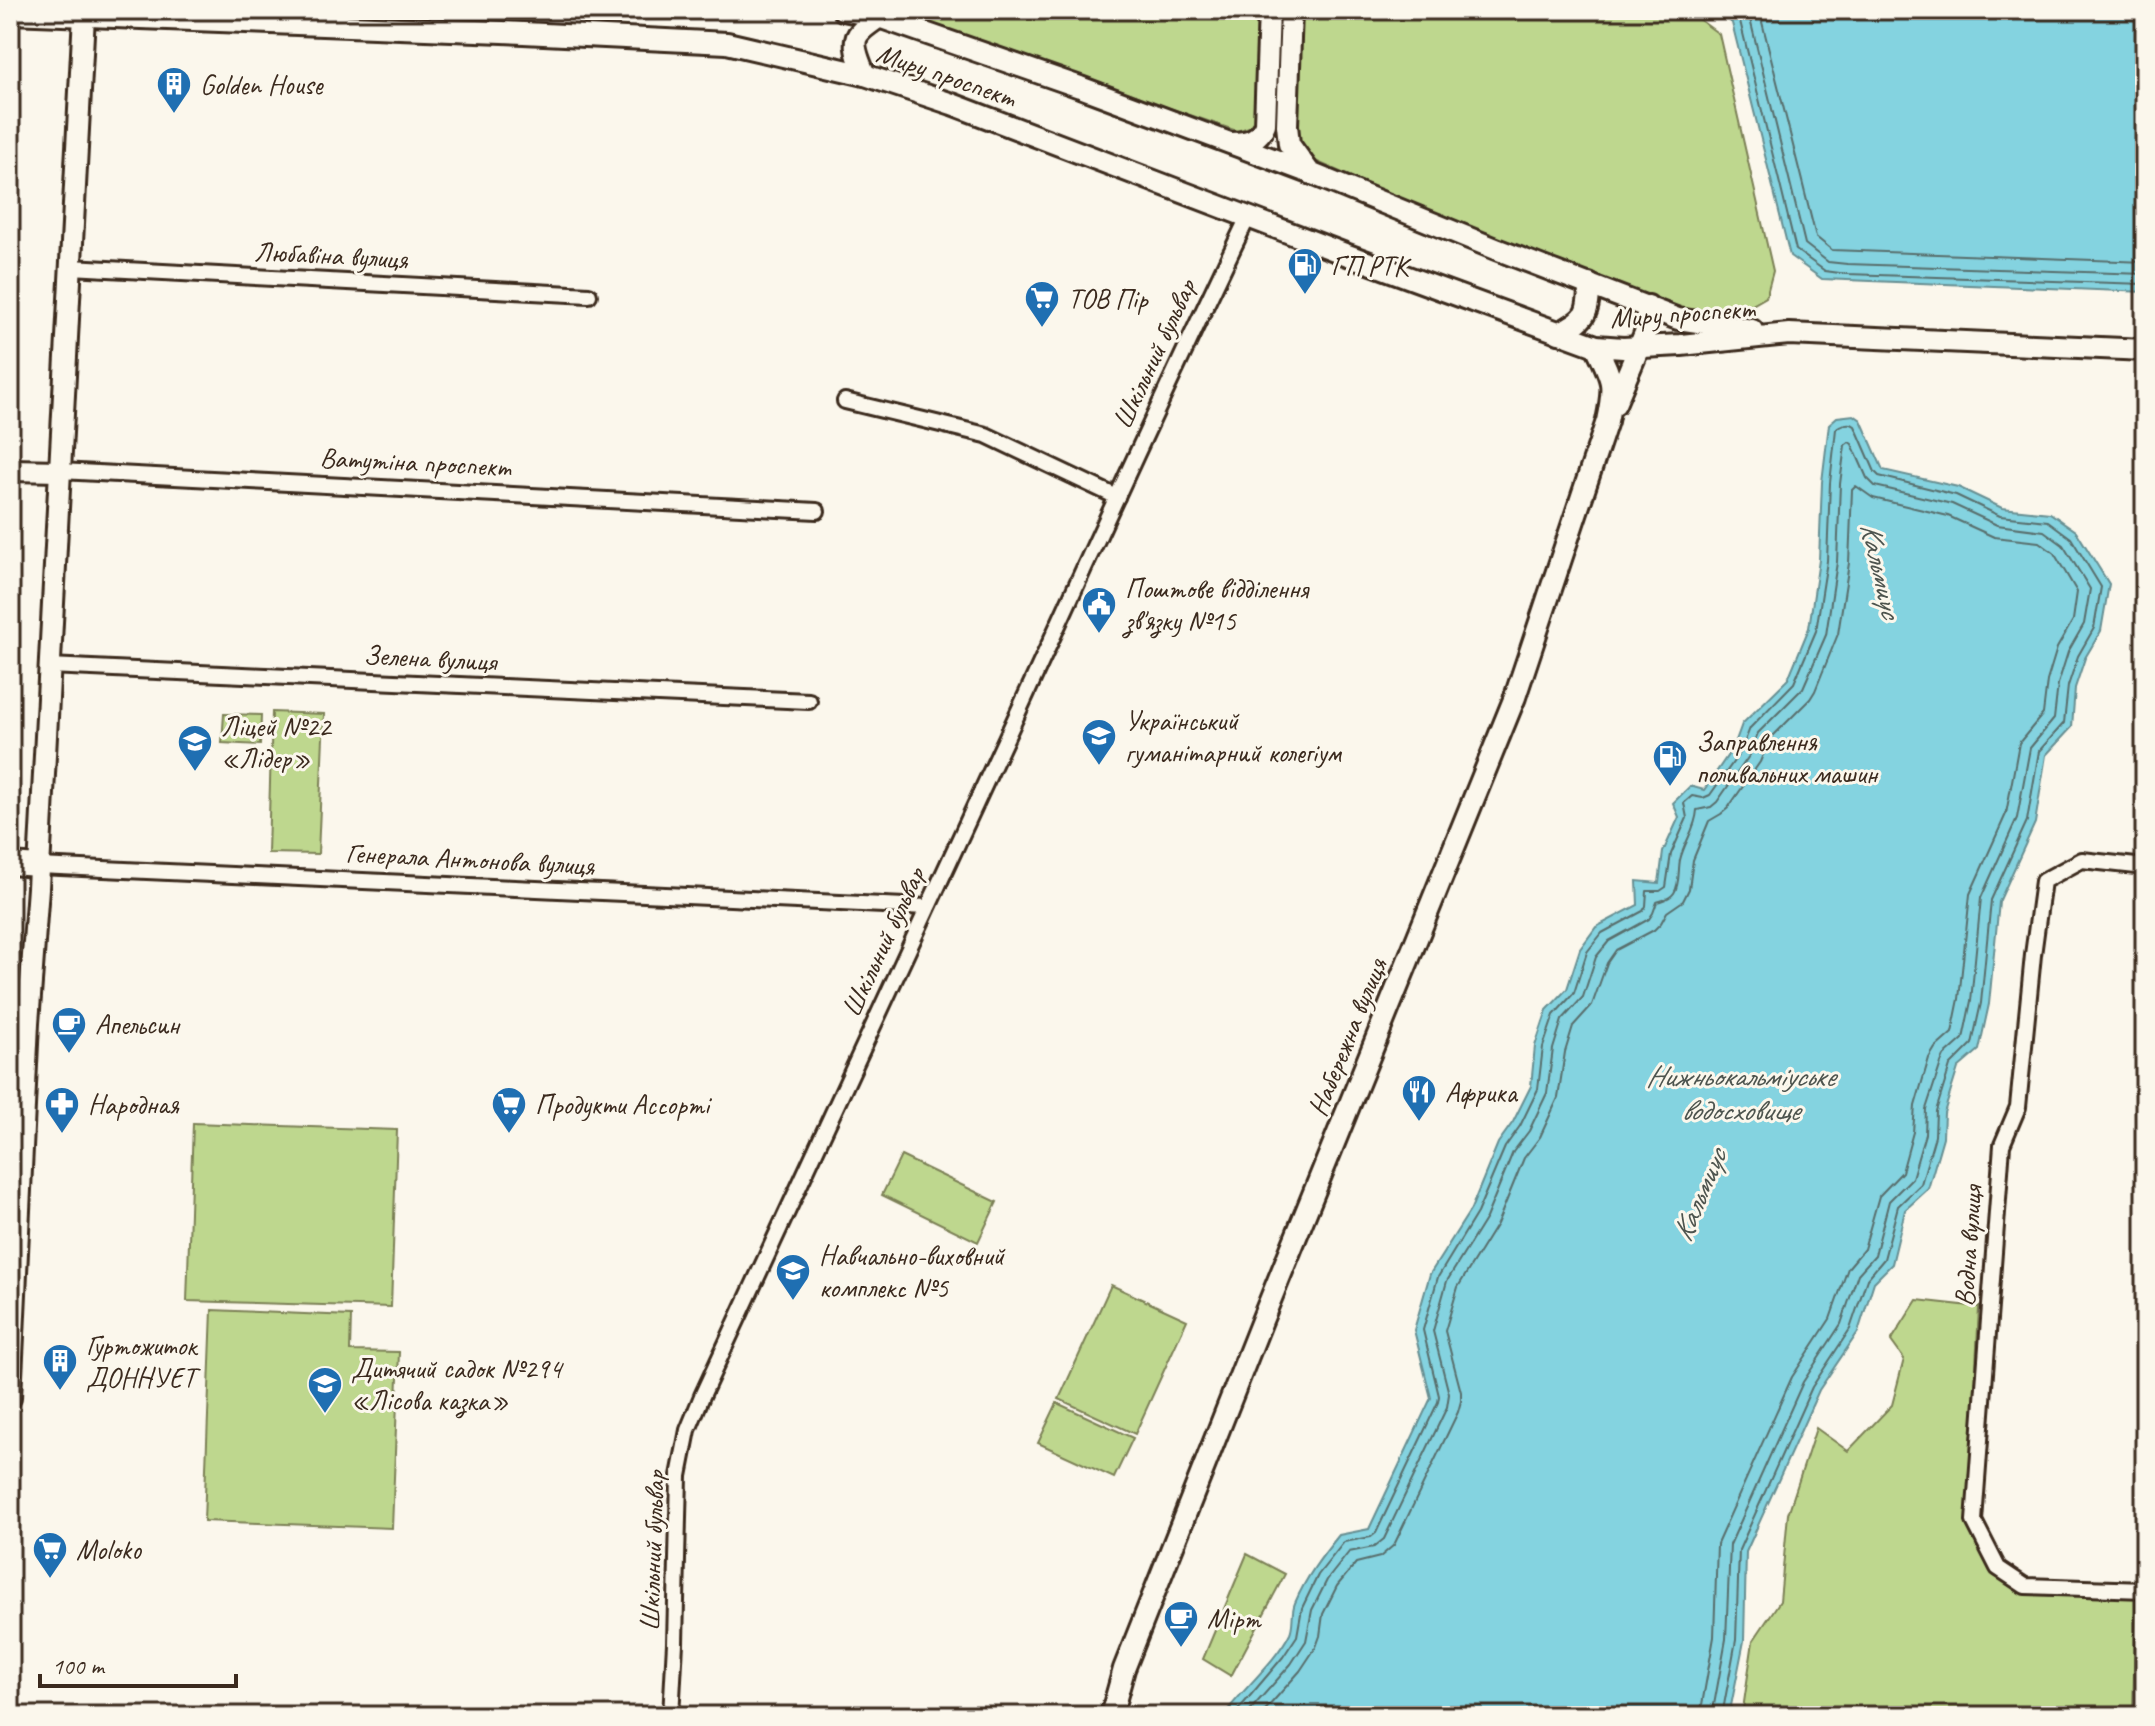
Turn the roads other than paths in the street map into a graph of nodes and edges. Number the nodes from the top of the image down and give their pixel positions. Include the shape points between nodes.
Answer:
1 (264, 10) edge
2 (843, 10) edge
3 (1269, 10) edge
4 (1291, 10) edge
5 (10, 13) edge
6 (84, 15) junction
7 (879, 17) junction
8 (246, 22) junction
9 (865, 75) junction
10 (1230, 143) junction
11 (1310, 173) junction
12 (1248, 217) junction
13 (71, 267) junction
14 (1589, 284) junction
15 (589, 295) dead end
16 (1648, 306) junction
17 (1559, 333) junction
18 (1784, 334) junction
19 (1681, 345) junction
20 (1596, 346) junction
21 (1640, 348) junction
22 (2145, 350) edge
23 (1625, 383) junction
24 (845, 401) dead end
25 (1607, 421) junction
26 (10, 470) edge
27 (60, 471) junction
28 (1117, 497) junction
29 (817, 511) dead end
30 (49, 666) junction
31 (809, 701) dead end
32 (10, 864) edge
33 (39, 866) junction
34 (2145, 867) edge
35 (927, 907) junction
36 (15, 1193) edge
37 (10, 1398) edge
38 (2145, 1590) edge
39 (1124, 1669) junction
40 (671, 1716) edge
41 (1097, 1716) edge
42 (1111, 1716) edge

1 - 8 main road
2 - 7 main road, Миру проспект
3 - 10 main road via 1265,124 1249,143
4 - 11 main road via 1289,144
5 - 6 main road, Миру проспект
6 - 8 main road, Миру проспект
6 - 13 main road
7 - 9 main road via 856,42
7 - 10 main road, Миру проспект
8 - 9 main road, Миру проспект via 727,43
9 - 12 main road, Миру проспект
10 - 11 main road, Миру проспект
11 - 14 main road, Миру проспект
12 - 17 main road, Миру проспект
12 - 28 street, Шкільний бульвар
13 - 15 street, Любавіна вулиця
13 - 27 main road
14 - 16 main road, Миру проспект
14 - 17 main road via 1587,314
16 - 18 main road, Миру проспект via 1678,319
16 - 21 main road
17 - 20 main road, Миру проспект
18 - 19 main road, Миру проспект
18 - 22 main road, Миру проспект
19 - 21 main road, Миру проспект
19 - 23 main road
20 - 21 main road, Миру проспект
20 - 25 main road via 1612,385
21 - 23 main road
23 - 25 main road
24 - 28 street via 986,435
25 - 39 main road, Набережна вулиця via 1515,697
26 - 27 main road, Ватутіна проспект
27 - 29 street, Ватутіна проспект
27 - 30 main road
28 - 35 street, Шкільний бульвар
30 - 31 street, Зелена вулиця
30 - 33 main road
32 - 33 main road, Генерала Антонова вулиця
33 - 35 street, Генерала Антонова вулиця
33 - 36 main road
34 - 38 street, Водна вулиця via 2082,860 2043,881 2018,1107 2002,1145 1974,1521 1998,1568 2025,1586
35 - 40 street, Шкільний бульвар via 688,1430 679,1476
36 - 37 main road
39 - 41 main road, Набережна вулиця
39 - 42 main road, Набережна вулиця

